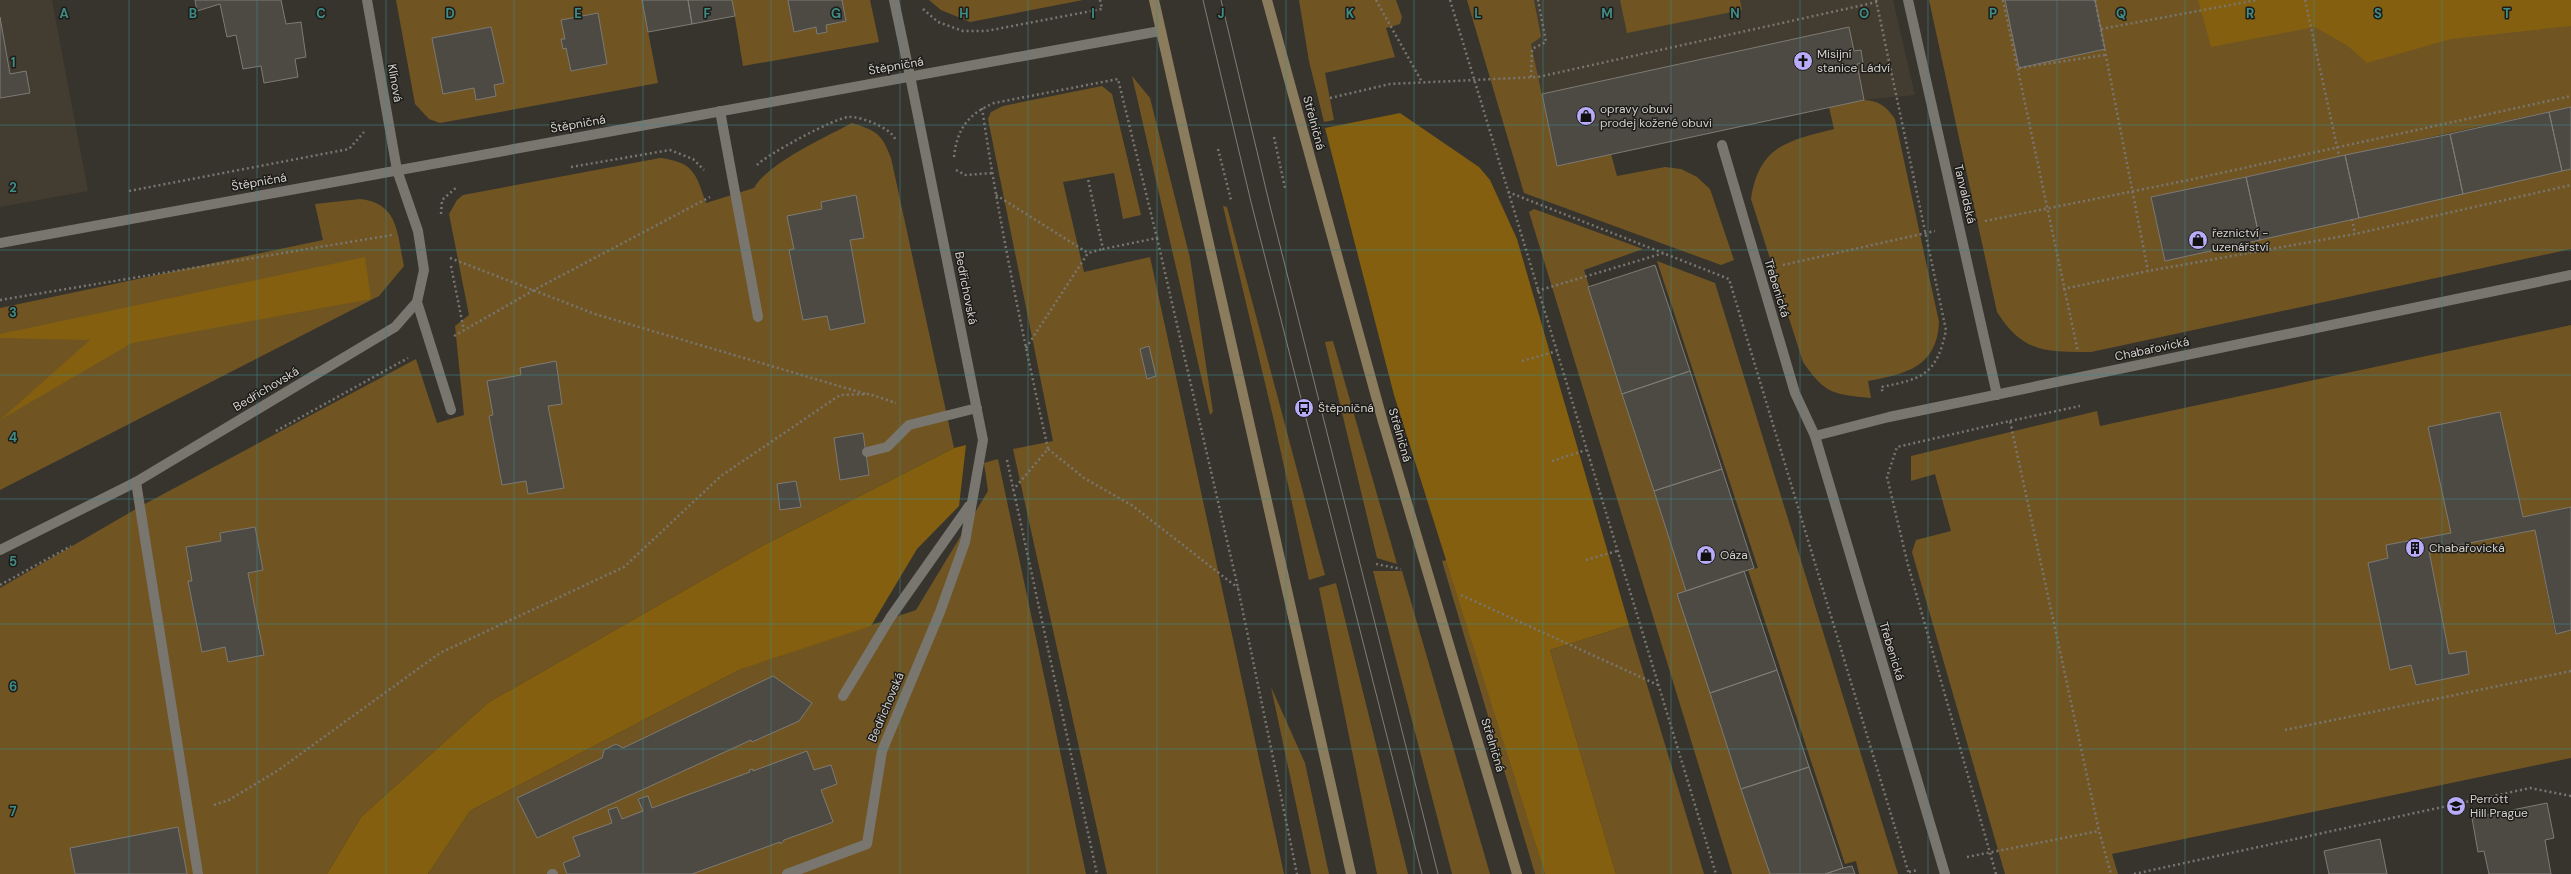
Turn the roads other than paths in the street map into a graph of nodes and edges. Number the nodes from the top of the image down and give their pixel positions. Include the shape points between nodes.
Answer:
1 (367, 0) edge
2 (894, 0) edge
3 (1154, 0) edge
4 (1268, 0) edge
5 (1908, 0) edge
6 (1160, 31) junction
7 (910, 76) junction
8 (720, 111) junction
9 (1722, 145) dead end
10 (397, 170) junction
11 (0, 243) edge
12 (2571, 275) edge
13 (417, 302) junction
14 (758, 317) dead end
15 (1996, 395) junction
16 (977, 408) junction
17 (451, 410) dead end
18 (1815, 436) junction
19 (867, 452) dead end
20 (136, 482) junction
21 (971, 504) junction
22 (0, 550) edge
23 (843, 696) dead end
24 (1944, 869) edge
25 (198, 874) edge
26 (787, 874) edge
27 (1351, 874) edge
28 (1517, 874) edge

1 - 10 street, Klínová
2 - 7 street, Bedřichovská
3 - 6 main road
4 - 28 main road, Střelničná via 1383,422
5 - 15 street, Tanvaldská
6 - 7 street, Štěpničná
6 - 27 main road
7 - 8 street, Štěpničná
7 - 16 street, Bedřichovská
8 - 10 street, Štěpničná
8 - 14 street
9 - 18 street, Třebenická via 1794,392
10 - 11 street, Štěpničná
10 - 13 street, Bedřichovská via 418,231 424,270
12 - 15 street, Chabařovická
13 - 17 street
13 - 20 street, Bedřichovská via 395,327
15 - 18 street via 1889,417
16 - 19 street via 909,425 887,447
16 - 21 street, Bedřichovská via 983,440
18 - 24 street, Třebenická
20 - 22 street, Bedřichovská
20 - 25 street
21 - 23 street, Bedřichovská via 890,618
21 - 26 street, Bedřichovská via 965,542 940,612 882,751 866,844

